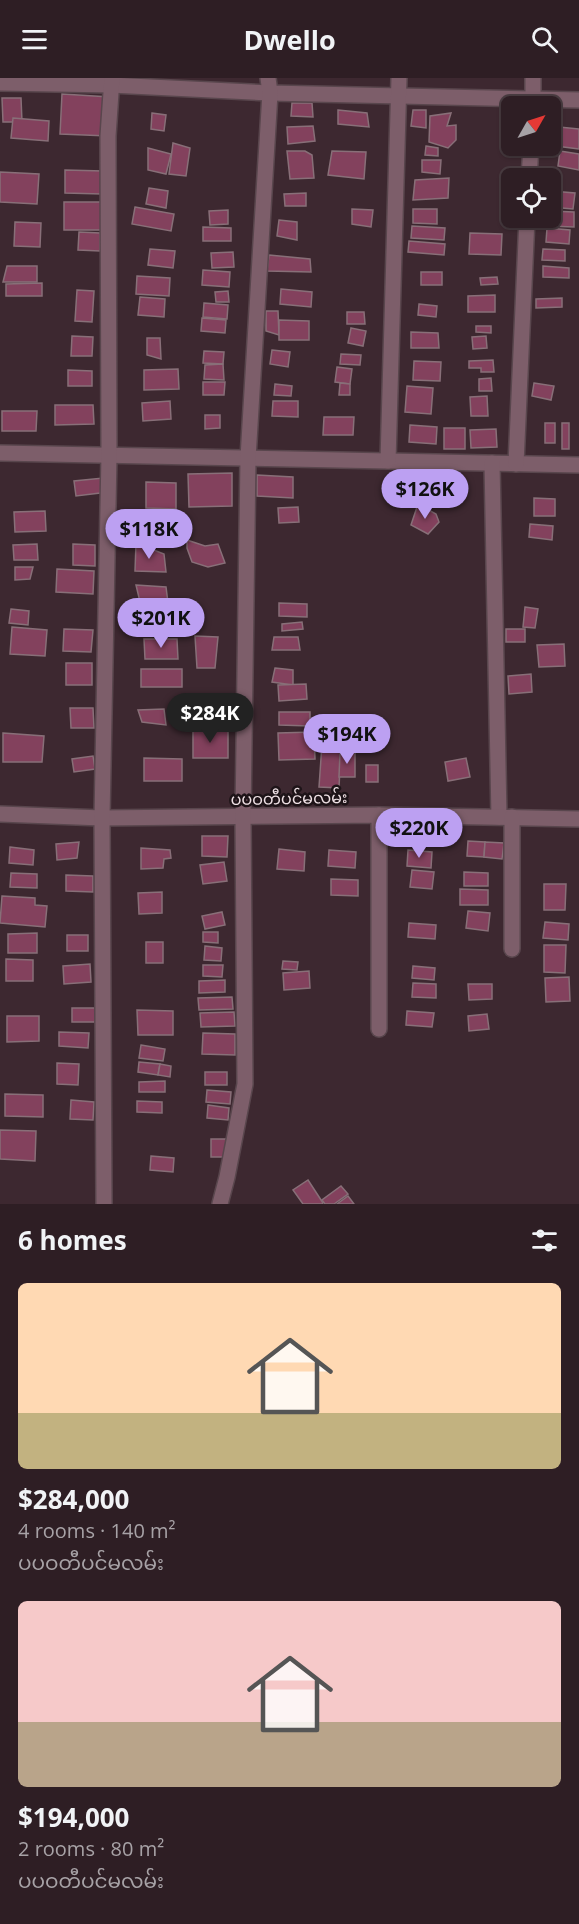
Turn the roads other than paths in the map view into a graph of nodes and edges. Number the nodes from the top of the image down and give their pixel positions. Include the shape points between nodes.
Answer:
1 (399, 78) edge
2 (533, 78) edge
3 (112, 82) edge
4 (0, 83) edge
5 (269, 86) edge
6 (399, 96) junction
7 (533, 96) edge
8 (579, 100) edge
9 (501, 101) edge
10 (561, 101) edge
11 (527, 228) edge
12 (0, 453) edge
13 (109, 455) junction
14 (248, 458) junction
15 (388, 461) junction
16 (492, 463) junction
17 (516, 464) junction
18 (579, 465) edge
19 (0, 814) edge
20 (379, 815) junction
21 (243, 816) junction
22 (506, 817) junction
23 (102, 818) junction
24 (579, 819) edge
25 (512, 949) dead end
26 (379, 1029) dead end
27 (104, 1204) edge
28 (220, 1204) edge

1 - 6 street
2 - 7 street
3 - 4 street
3 - 5 street
3 - 13 street via 108,136
5 - 6 street
5 - 14 street
6 - 9 street
6 - 15 street
8 - 10 street
11 - 17 street
12 - 13 street
13 - 14 street
13 - 23 street
14 - 15 street
14 - 21 street
15 - 16 street
16 - 17 street
16 - 22 street
17 - 18 street
19 - 23 street, ပပဝတီပင်မလမ်း
20 - 21 street, ပပဝတီပင်မလမ်း
20 - 22 street, ပပဝတီပင်မလမ်း
20 - 26 street
21 - 23 street, ပပဝတီပင်မလမ်း
21 - 28 street via 245,1084
22 - 24 street, ပပဝတီပင်မလမ်း
22 - 25 street
23 - 27 street

